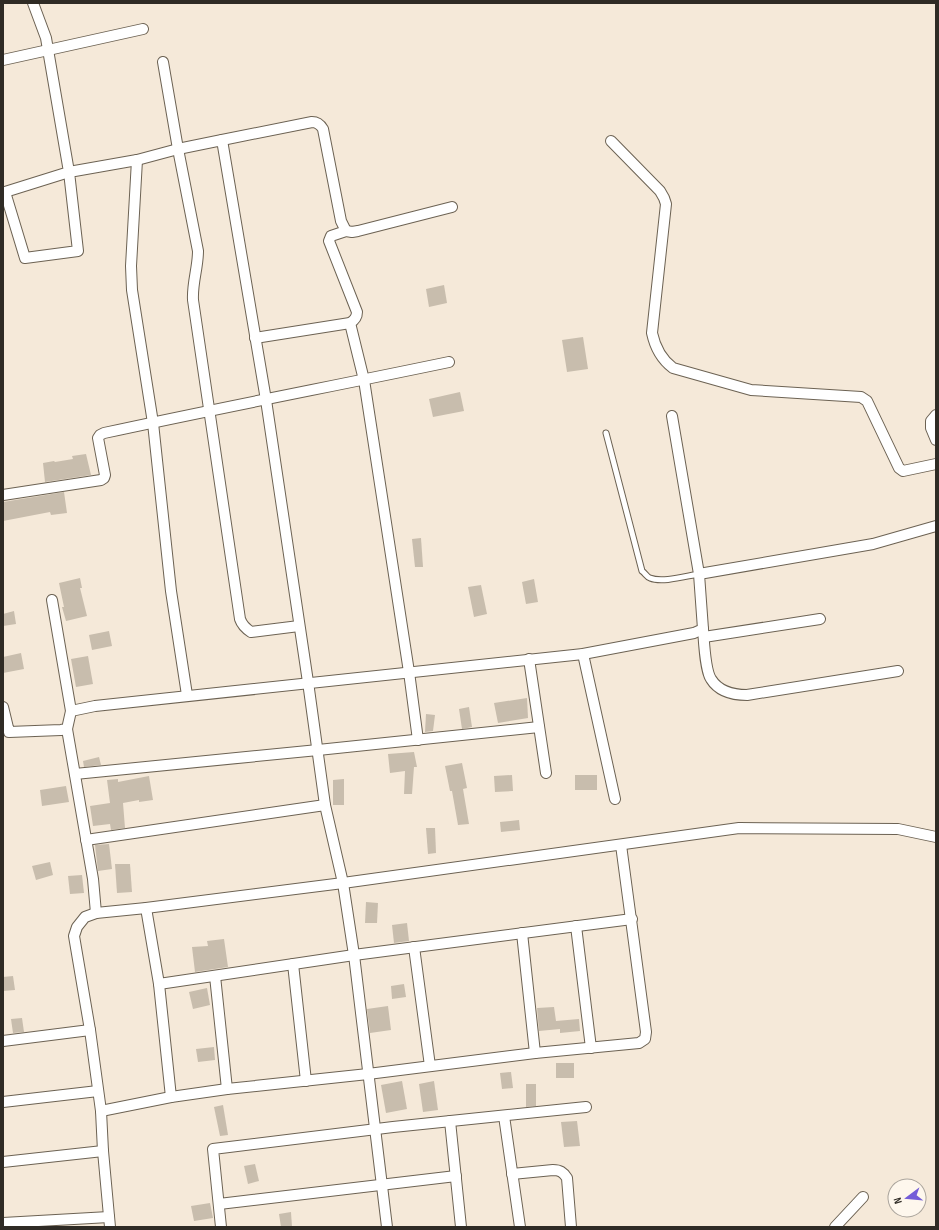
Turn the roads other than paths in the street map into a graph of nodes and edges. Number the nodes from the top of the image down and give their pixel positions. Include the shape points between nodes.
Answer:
1 (33, 3) edge
2 (143, 29) dead end
3 (48, 50) junction
4 (3, 60) edge
5 (163, 62) dead end
6 (222, 140) junction
7 (611, 141) dead end
8 (178, 149) junction
9 (136, 160) junction
10 (69, 172) junction
11 (4, 193) edge
12 (452, 207) dead end
13 (346, 231) junction
14 (350, 323) junction
15 (255, 338) junction
16 (449, 362) dead end
17 (364, 380) junction
18 (266, 400) junction
19 (209, 410) junction
20 (936, 415) edge
21 (672, 416) dead end
22 (153, 423) junction
23 (606, 433) dead end
24 (936, 440) edge
25 (936, 464) edge
26 (3, 495) edge
27 (936, 526) edge
28 (699, 574) junction
29 (52, 600) dead end
30 (820, 619) dead end
31 (299, 626) junction
32 (703, 633) junction
33 (583, 654) junction
34 (529, 659) junction
35 (898, 671) dead end
36 (409, 672) junction
37 (308, 682) junction
38 (187, 695) junction
39 (3, 707) edge
40 (71, 711) junction
41 (539, 727) junction
42 (67, 728) junction
43 (418, 740) junction
44 (318, 750) junction
45 (546, 773) dead end
46 (75, 774) junction
47 (615, 799) dead end
48 (325, 805) junction
49 (936, 838) edge
50 (86, 840) junction
51 (621, 845) junction
52 (343, 883) junction
53 (146, 908) junction
54 (96, 913) junction
55 (632, 919) junction
56 (576, 926) junction
57 (522, 933) junction
58 (414, 948) junction
59 (354, 955) junction
60 (292, 964) junction
61 (215, 976) junction
62 (159, 984) junction
63 (90, 1030) junction
64 (3, 1041) edge
65 (591, 1048) junction
66 (535, 1053) junction
67 (430, 1066) junction
68 (368, 1074) junction
69 (306, 1081) junction
70 (227, 1089) junction
71 (98, 1091) junction
72 (171, 1097) junction
73 (3, 1102) edge
74 (586, 1107) dead end
75 (101, 1111) junction
76 (504, 1116) junction
77 (450, 1121) junction
78 (375, 1129) junction
79 (103, 1151) junction
80 (3, 1162) edge
81 (512, 1174) junction
82 (456, 1176) junction
83 (382, 1185) junction
84 (863, 1197) dead end
85 (219, 1204) junction
86 (110, 1222) edge
87 (3, 1223) edge
88 (221, 1227) edge
89 (387, 1227) edge
90 (461, 1227) edge
91 (520, 1227) edge
92 (572, 1227) edge
93 (835, 1227) edge

1 - 3 street
2 - 3 street
3 - 4 street
3 - 10 street
5 - 8 street
6 - 8 street
6 - 13 street via 312,122 321,125 341,221
6 - 15 street
7 - 25 street via 660,191 666,204 652,333 654,343 665,362 673,368 751,390 862,397 867,401 899,468 908,471
8 - 9 street
8 - 19 street via 198,251 192,293
9 - 10 street
9 - 22 street via 131,278
10 - 11 street
10 - 11 street via 78,251 25,258
12 - 13 street via 358,231
13 - 14 street via 331,236 329,241 357,312 354,321
14 - 15 street
14 - 17 street
15 - 18 street
16 - 17 street
17 - 18 street
17 - 36 street
18 - 19 street
18 - 31 street
19 - 22 street
19 - 31 street via 242,625 251,632
20 - 24 street via 931,421
21 - 28 street
22 - 26 street via 100,434 98,441 105,474 101,480
22 - 38 street
23 - 28 lane via 642,571 649,578 657,579
27 - 28 street via 873,544
28 - 32 street
29 - 40 street
30 - 32 street
31 - 37 street
32 - 33 street
32 - 35 street via 711,679 730,694 748,695
33 - 34 street
33 - 47 street
34 - 36 street
34 - 41 street
36 - 37 street
36 - 43 street
37 - 38 street
37 - 44 street
38 - 40 street
39 - 42 street via 9,732
40 - 42 street
41 - 43 street
41 - 45 street
42 - 46 street
43 - 44 street
44 - 46 street
44 - 48 street
46 - 50 street
48 - 50 street
48 - 52 street
49 - 51 street via 898,829 755,827
50 - 54 street
51 - 52 street
51 - 55 street
52 - 53 street
52 - 59 street
53 - 54 street
53 - 62 street
54 - 63 street via 85,917 77,926 74,936
55 - 56 street
55 - 65 street via 645,1039 639,1043
56 - 57 street
56 - 65 street
57 - 58 street
57 - 66 street
58 - 59 street
58 - 67 street
59 - 60 street
59 - 68 street
60 - 61 street
60 - 69 street
61 - 62 street
61 - 70 street
62 - 72 street
63 - 64 street
63 - 71 street
65 - 66 street
66 - 67 street
67 - 68 street
68 - 69 street
68 - 78 street
69 - 70 street
70 - 72 street
71 - 73 street
71 - 75 street
72 - 75 street
74 - 76 street
75 - 79 street
76 - 77 street
76 - 81 street
77 - 78 street
77 - 82 street
78 - 83 street
78 - 85 street via 213,1149
79 - 80 street
79 - 86 street
81 - 91 street
81 - 92 street via 553,1170 563,1173 567,1178
82 - 83 street
82 - 90 street
83 - 85 street
83 - 89 street
84 - 93 street
85 - 88 street
86 - 87 street

